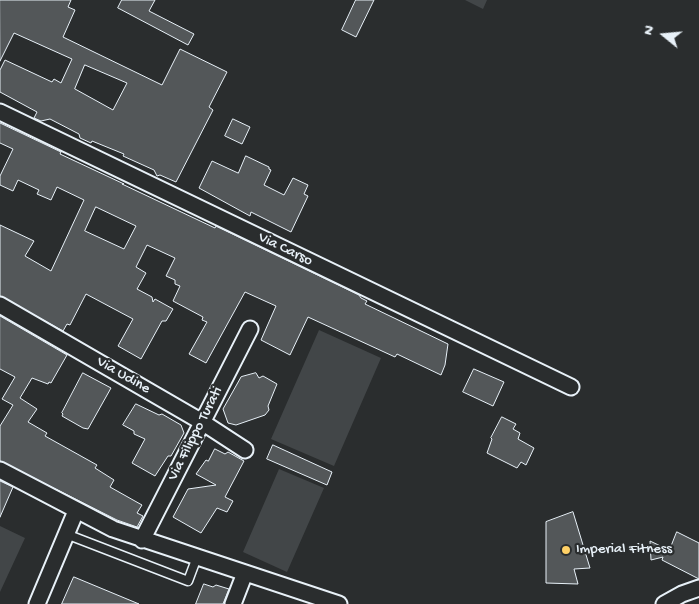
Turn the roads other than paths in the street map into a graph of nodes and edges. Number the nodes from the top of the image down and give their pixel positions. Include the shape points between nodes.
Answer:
1 (0, 112) edge
2 (0, 305) edge
3 (250, 329) dead end
4 (571, 387) dead end
5 (202, 422) junction
6 (245, 450) dead end
7 (0, 470) edge
8 (76, 511) junction
9 (66, 534) junction
10 (142, 540) junction
11 (197, 557) junction
12 (245, 573) junction
13 (699, 588) edge
14 (37, 604) edge
15 (233, 604) edge
16 (339, 604) edge
17 (664, 604) edge

1 - 4 street, Via Carso
2 - 5 street, Via Udine
3 - 5 street, Via Filippo Turati
5 - 6 street, Via Udine
5 - 10 street, Via Filippo Turati
7 - 8 street
8 - 9 street
8 - 10 street
9 - 11 lane via 188,581
9 - 14 street
10 - 11 street
11 - 12 street
12 - 15 street
12 - 16 street
13 - 17 street

